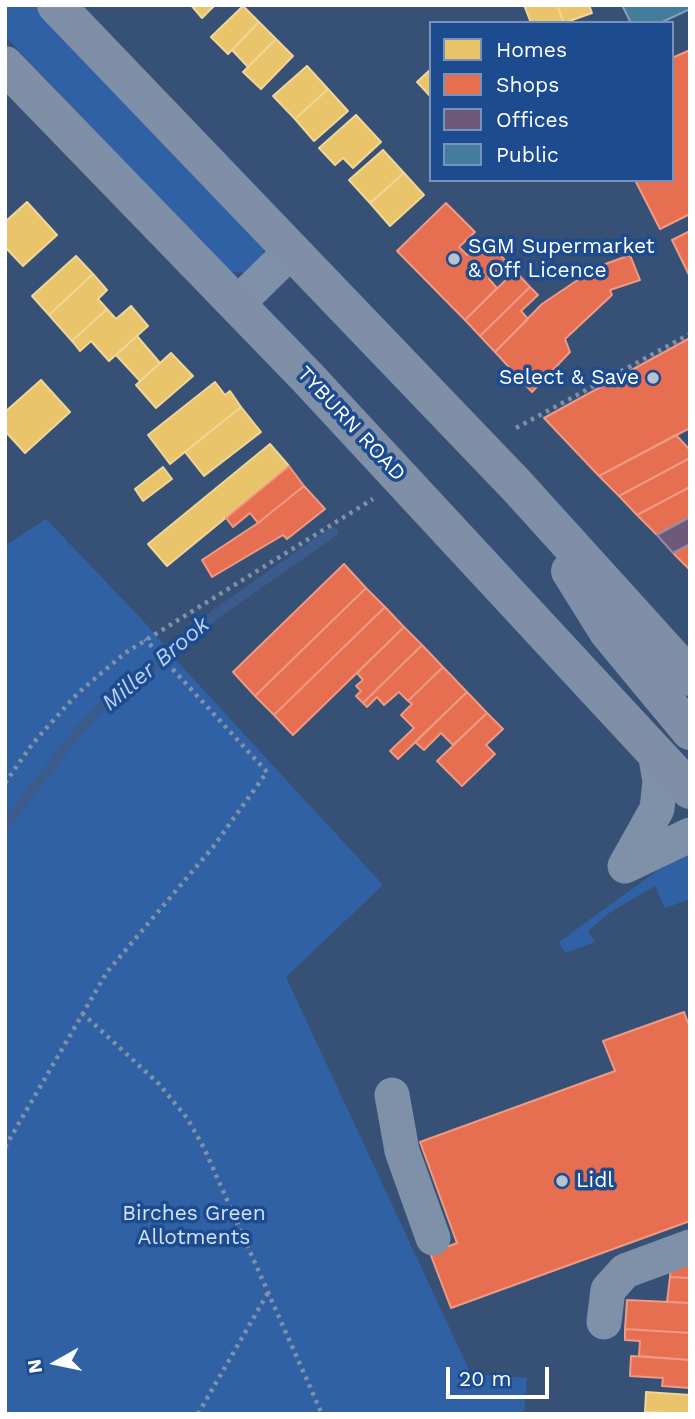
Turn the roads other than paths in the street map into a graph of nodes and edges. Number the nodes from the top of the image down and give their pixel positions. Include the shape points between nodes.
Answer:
1 (56, 5) edge
2 (5, 65) edge
3 (292, 250) junction
4 (237, 304) junction
5 (517, 486) junction
6 (690, 677) edge
7 (690, 731) edge
8 (656, 752) junction
9 (690, 790) edge
10 (690, 835) edge
11 (392, 1095) dead end
12 (433, 1238) dead end
13 (690, 1247) edge
14 (604, 1322) dead end

1 - 3 main road
2 - 4 main road, TYBURN ROAD
3 - 4 lane
3 - 5 main road
4 - 8 main road, TYBURN ROAD
5 - 6 main road
5 - 7 main road via 608,632
8 - 9 main road, TYBURN ROAD
8 - 10 lane via 660,780 657,809 625,866
11 - 12 lane via 402,1151
13 - 14 lane via 619,1276 608,1290

